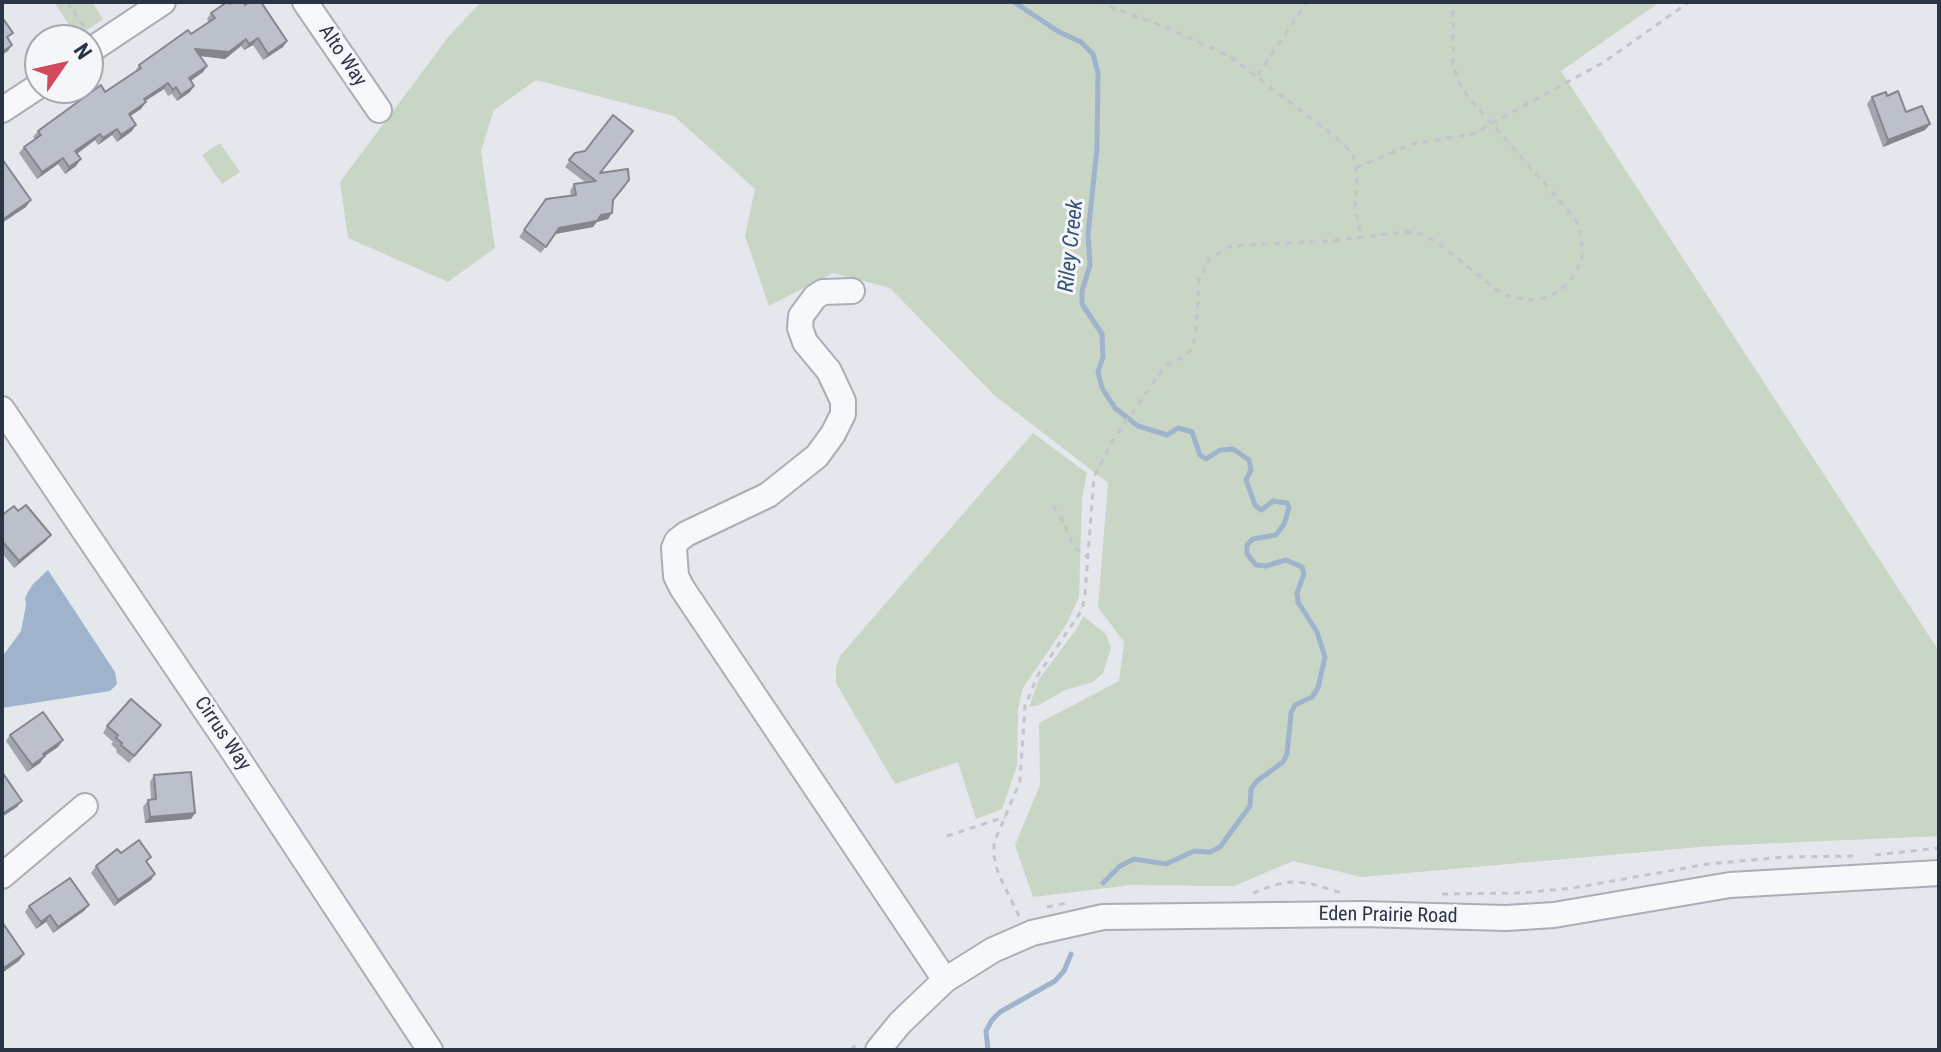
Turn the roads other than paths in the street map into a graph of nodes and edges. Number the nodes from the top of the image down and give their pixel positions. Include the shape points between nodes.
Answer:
1 (163, 2) edge
2 (305, 2) edge
3 (104, 34) edge
4 (24, 96) edge
5 (2, 110) edge
6 (379, 110) dead end
7 (852, 291) dead end
8 (6, 415) edge
9 (85, 806) dead end
10 (1939, 873) edge
11 (2, 876) edge
12 (945, 980) junction
13 (430, 1050) edge
14 (878, 1050) edge

1 - 3 street
2 - 6 street, Alto Way
4 - 5 street
7 - 12 street via 823,292 801,316 805,342 829,371 843,401 833,434 817,456 768,495 677,541 676,576
8 - 13 street, Cirrus Way
9 - 11 street
10 - 12 street, Eden Prairie Road via 1730,885 1506,918 1103,917 1022,937
12 - 14 street, Eden Prairie Road

